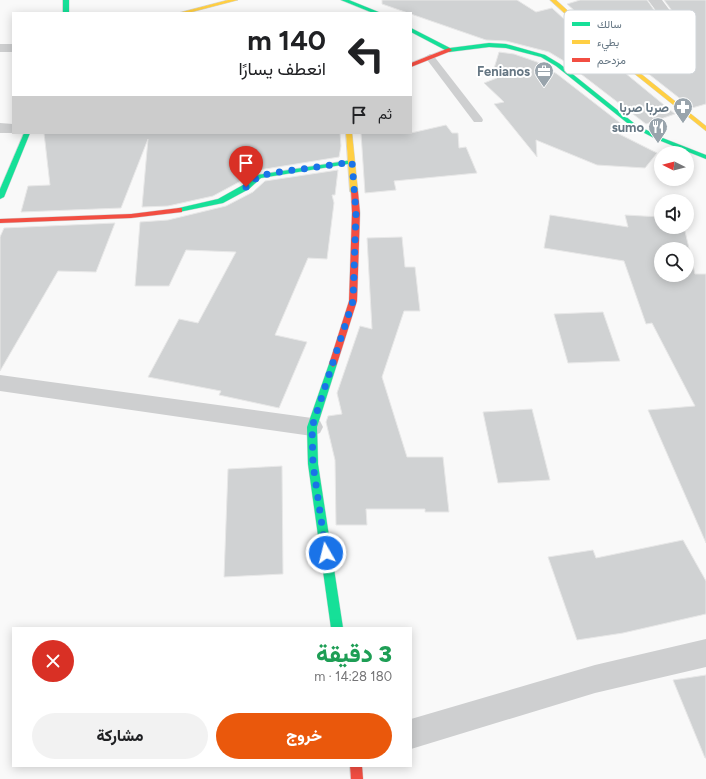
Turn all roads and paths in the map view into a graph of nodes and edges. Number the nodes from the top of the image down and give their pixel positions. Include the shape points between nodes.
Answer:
1 (66, 0) edge
2 (235, 0) edge
3 (344, 0) edge
4 (543, 0) edge
5 (553, 0) edge
6 (655, 0) edge
7 (564, 10) joint
8 (662, 10) edge
9 (66, 12) edge
10 (185, 12) edge
11 (375, 12) edge
12 (412, 31) edge
13 (0, 48) edge
14 (12, 48) edge
15 (449, 50) junction
16 (430, 57) junction
17 (412, 65) edge
18 (564, 70) edge
19 (569, 74) edge
20 (638, 74) edge
21 (478, 120) dead end
22 (0, 128) edge
23 (12, 129) edge
24 (706, 129) edge
25 (28, 134) edge
26 (349, 134) edge
27 (706, 157) edge
28 (352, 162) junction
29 (0, 197) edge
30 (0, 221) edge
31 (0, 383) edge
32 (312, 427) junction
33 (337, 627) edge
34 (706, 653) edge
35 (412, 734) edge
36 (356, 767) edge
37 (357, 779) edge

1 - 9 street
2 - 10 street
3 - 11 street
4 - 7 street
5 - 7 street
6 - 8 street
12 - 15 street
13 - 14 street
15 - 16 street
15 - 18 street via 489,45 506,46 543,56
16 - 17 street
16 - 21 lane
19 - 27 street via 633,125
20 - 24 street
22 - 23 street
25 - 29 street
26 - 28 street
28 - 30 street via 259,176 246,187 220,201 168,213
28 - 32 street via 356,212 353,301
31 - 32 street
32 - 33 street via 313,464
34 - 35 street via 657,662 600,677
36 - 37 street

